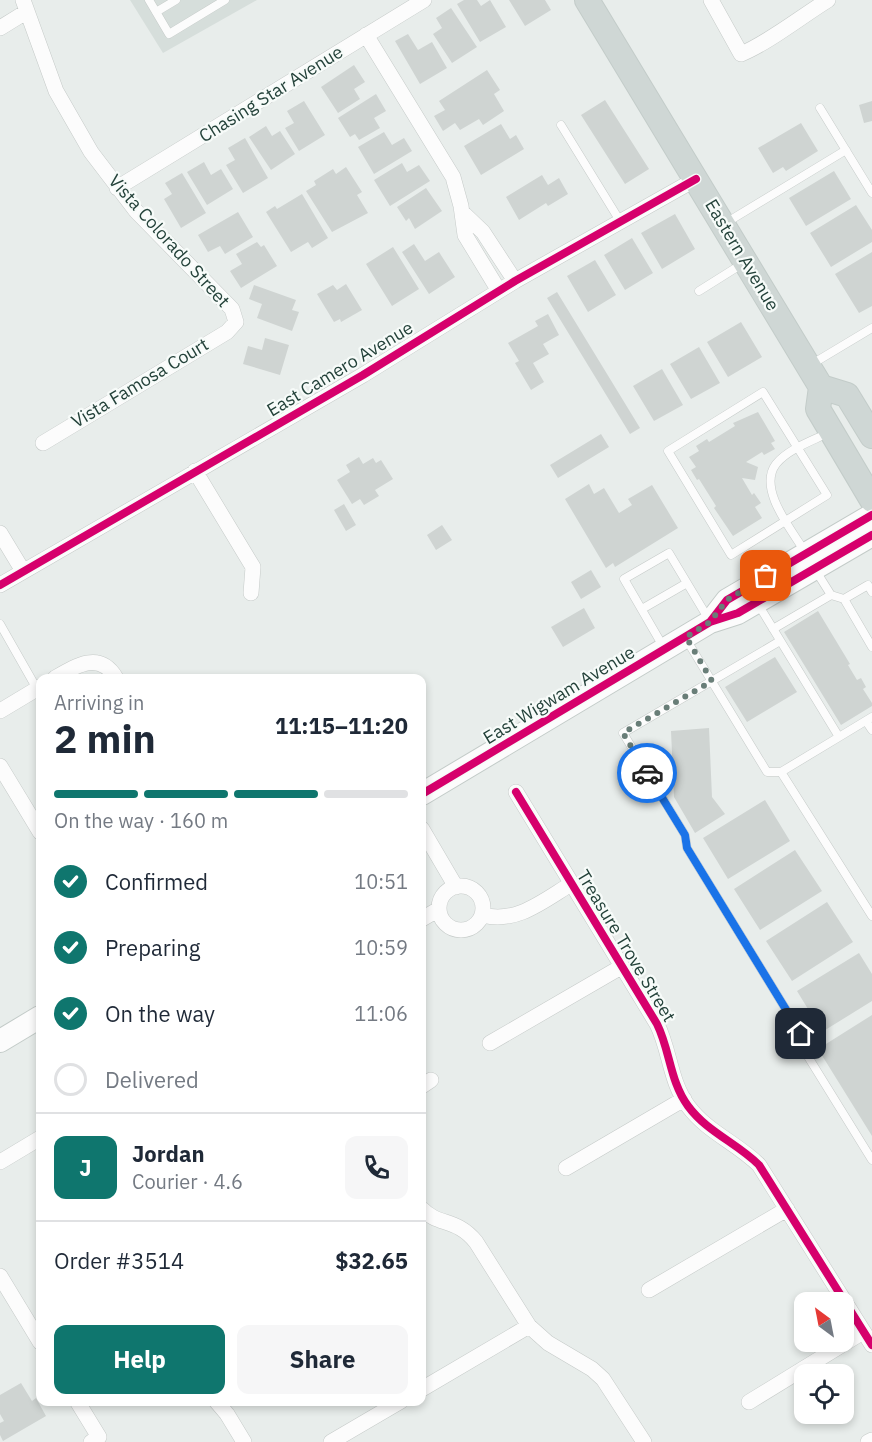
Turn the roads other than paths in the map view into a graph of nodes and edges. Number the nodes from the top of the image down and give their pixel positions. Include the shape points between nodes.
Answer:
1 (149, 0) edge
2 (176, 0) edge
3 (225, 0) edge
4 (424, 0) edge
5 (588, 0) edge
6 (711, 0) edge
7 (828, 0) edge
8 (24, 6) edge
9 (156, 12) junction
10 (0, 28) edge
11 (366, 35) junction
12 (820, 108) dead end
13 (561, 125) dead end
14 (846, 150) junction
15 (696, 179) junction
16 (117, 188) junction
17 (872, 193) edge
18 (462, 212) junction
19 (620, 221) junction
20 (723, 225) junction
21 (490, 242) junction
22 (474, 251) junction
23 (746, 262) junction
24 (515, 281) junction
25 (499, 291) junction
26 (699, 291) dead end
27 (236, 322) joint
28 (872, 328) edge
29 (808, 366) junction
30 (821, 387) junction
31 (831, 431) junction
32 (872, 436) edge
33 (43, 442) dead end
34 (798, 448) junction
35 (195, 471) junction
36 (872, 500) edge
37 (872, 515) edge
38 (786, 521) junction
39 (0, 533) edge
40 (872, 535) edge
41 (810, 561) junction
42 (23, 572) junction
43 (687, 583) junction
44 (0, 585) edge
45 (872, 592) edge
46 (251, 593) dead end
47 (831, 595) junction
48 (844, 599) junction
49 (758, 603) junction
50 (642, 609) junction
51 (710, 622) junction
52 (0, 624) edge
53 (773, 629) junction
54 (686, 637) junction
55 (780, 641) junction
56 (872, 647) edge
57 (665, 650) junction
58 (63, 674) edge
59 (114, 674) edge
60 (712, 681) junction
61 (36, 683) edge
62 (36, 690) edge
63 (0, 711) edge
64 (869, 719) edge
65 (872, 730) edge
66 (839, 737) junction
67 (0, 766) edge
68 (781, 772) junction
69 (426, 792) edge
70 (516, 792) dead end
71 (36, 825) edge
72 (426, 836) edge
73 (571, 884) junction
74 (456, 887) junction
75 (869, 903) edge
76 (438, 909) junction
77 (483, 915) junction
78 (426, 916) edge
79 (872, 916) edge
80 (621, 967) junction
81 (36, 1019) edge
82 (0, 1041) edge
83 (490, 1043) dead end
84 (684, 1099) junction
85 (36, 1140) edge
86 (872, 1160) edge
87 (0, 1162) edge
88 (566, 1168) dead end
89 (787, 1209) junction
90 (426, 1213) edge
91 (0, 1276) edge
92 (649, 1290) dead end
93 (529, 1326) junction
94 (36, 1335) edge
95 (868, 1339) edge
96 (426, 1387) edge
97 (749, 1402) dead end
98 (79, 1406) edge
99 (220, 1406) edge
100 (390, 1406) edge
101 (95, 1439) edge
102 (872, 1440) edge
103 (244, 1442) edge
104 (331, 1442) edge
105 (644, 1442) edge
106 (868, 1442) edge

1 - 9 lane
2 - 9 lane
3 - 9 lane via 169,34
4 - 11 street, Chasing Star Avenue
5 - 15 main road, Eastern Avenue
6 - 7 street via 741,54
8 - 10 street
8 - 16 street, Vista Colorado Street via 56,91
11 - 16 street, Chasing Star Avenue
11 - 18 street via 453,177
12 - 14 lane
13 - 19 lane
14 - 17 lane
14 - 20 lane
15 - 19 street, East Camero Avenue
15 - 20 main road, Eastern Avenue
16 - 27 street, Vista Colorado Street via 232,309
18 - 21 street
18 - 22 street via 465,235
19 - 24 street, East Camero Avenue
20 - 23 main road, Eastern Avenue
21 - 22 lane
21 - 24 street
22 - 25 street
23 - 26 lane
23 - 29 main road, Eastern Avenue
24 - 25 street, East Camero Avenue
25 - 35 street, East Camero Avenue
27 - 33 street, Vista Famosa Court via 227,332
28 - 29 lane
29 - 30 main road, Eastern Avenue
30 - 31 main road via 818,409
30 - 32 main road via 847,395
31 - 34 lane
31 - 36 main road
34 - 38 lane via 776,464 771,475 772,497
34 - 38 lane via 826,495
34 - 38 lane via 763,392 668,451 731,555
35 - 42 street, East Camero Avenue
35 - 46 street via 253,567
37 - 41 main road, East Wigwam Avenue
38 - 41 lane
39 - 42 street
40 - 41 main road, East Wigwam Avenue
41 - 47 lane
41 - 49 main road, East Wigwam Avenue
41 - 51 main road, East Wigwam Avenue via 727,600
42 - 44 street, East Camero Avenue
43 - 50 lane
43 - 50 lane via 669,553 624,579
43 - 51 lane
45 - 48 lane via 868,585
47 - 48 lane
47 - 53 lane
48 - 56 lane
49 - 51 main road, East Wigwam Avenue
49 - 53 lane
50 - 57 lane
51 - 54 main road, East Wigwam Avenue
52 - 61 lane
53 - 55 lane
54 - 57 main road, East Wigwam Avenue
54 - 60 lane
55 - 60 lane
55 - 66 lane
57 - 69 main road, East Wigwam Avenue
58 - 59 street via 86,663 99,662 110,667
60 - 68 lane via 767,772
60 - 86 lane via 623,733 685,835 687,848 801,1034 807,1055
62 - 63 street
64 - 65 lane
64 - 66 lane
66 - 68 lane
67 - 71 street
68 - 75 lane
70 - 73 street, Treasure Trove Street
72 - 74 street
73 - 77 street via 509,917
73 - 80 street, Treasure Trove Street
74 - 76 street via 442,896
74 - 77 street via 466,886 478,894
75 - 79 lane
76 - 77 street via 443,922 455,930 475,926
76 - 78 street
80 - 83 street
80 - 84 street, Treasure Trove Street via 664,1038
81 - 82 main road
84 - 88 street
84 - 89 street, Treasure Trove Street via 708,1126 759,1165
85 - 87 street
89 - 92 street
89 - 95 street, Treasure Trove Street
90 - 93 street via 467,1231
91 - 94 street
93 - 96 street
93 - 105 street via 603,1379
95 - 97 street
98 - 101 street
99 - 103 street
100 - 104 street
102 - 106 street

